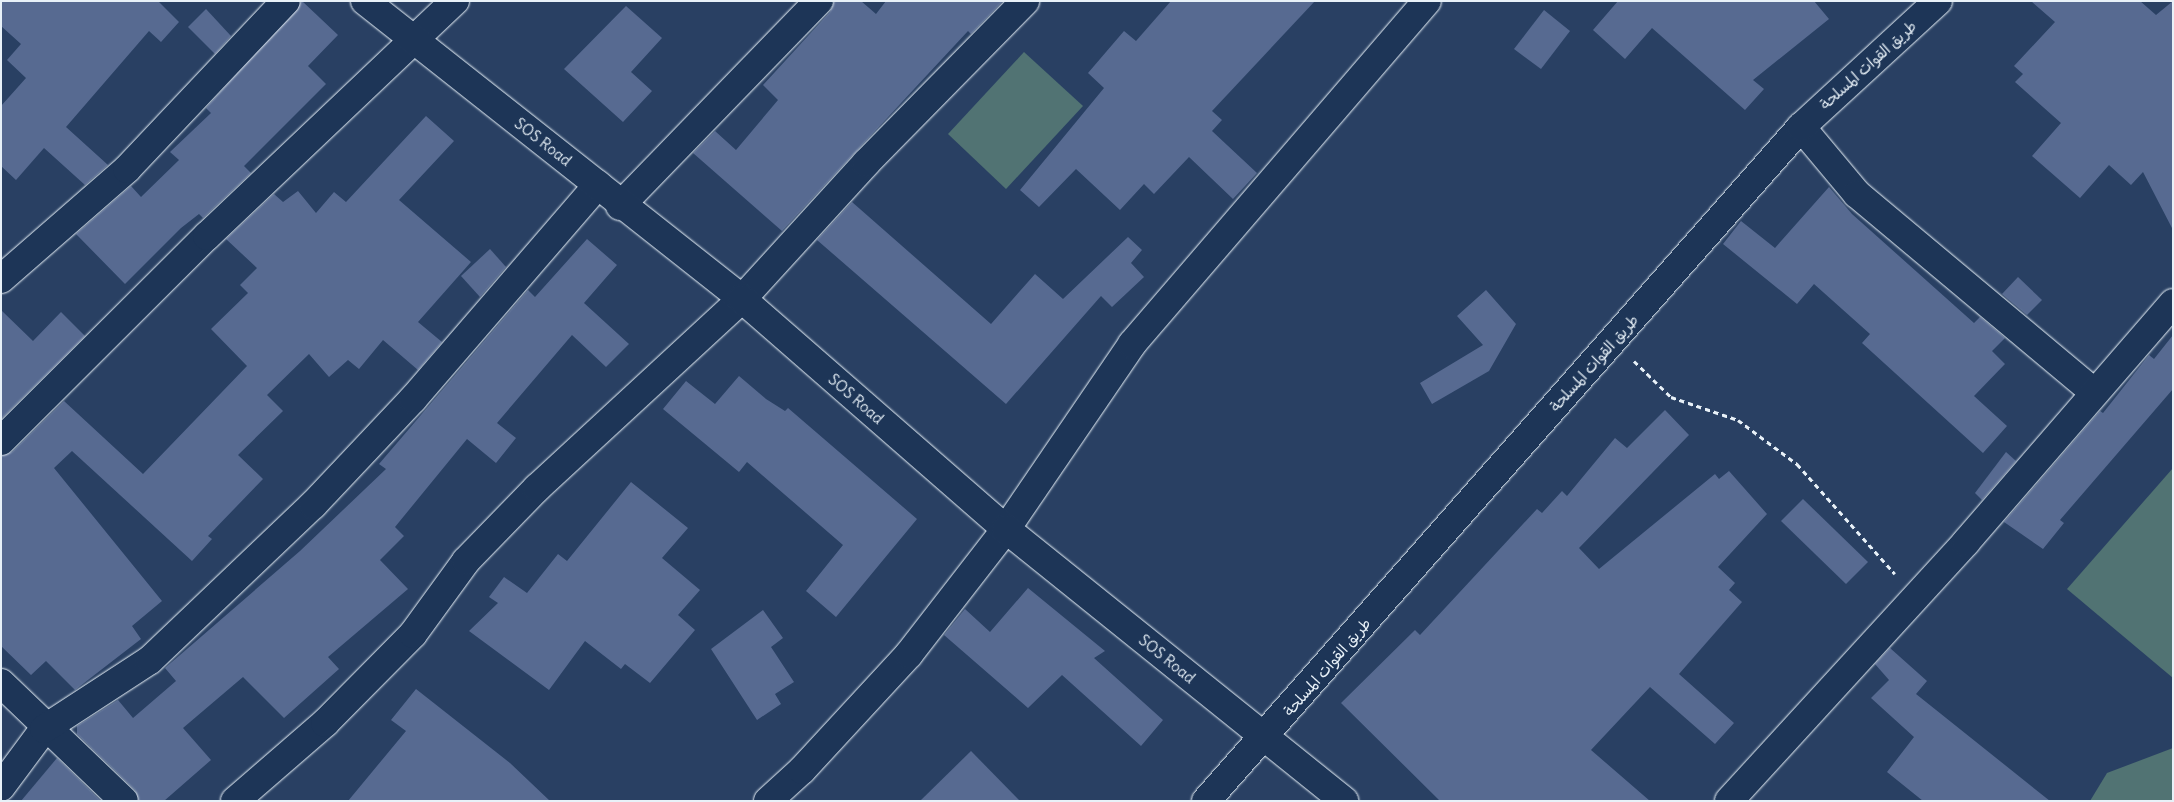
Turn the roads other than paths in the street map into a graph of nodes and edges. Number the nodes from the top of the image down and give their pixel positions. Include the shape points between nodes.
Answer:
1 (286, 1) edge
2 (365, 1) edge
3 (455, 1) edge
4 (819, 1) edge
5 (1025, 1) edge
6 (1427, 1) edge
7 (1938, 1) edge
8 (413, 38) junction
9 (1801, 127) junction
10 (598, 185) junction
11 (620, 206) junction
12 (1, 279) edge
13 (742, 299) junction
14 (2173, 303) edge
15 (2093, 391) junction
16 (1, 441) edge
17 (1006, 530) junction
18 (1, 683) edge
19 (44, 729) junction
20 (1264, 738) junction
21 (1, 787) edge
22 (124, 801) edge
23 (235, 801) edge
24 (768, 801) edge
25 (1206, 801) edge
26 (1344, 801) edge
27 (1729, 801) edge

1 - 12 street via 127,169
2 - 8 street, SOS Road
3 - 8 street
4 - 11 street
5 - 13 street via 866,163
6 - 17 street via 1132,344
7 - 9 street, طريق القوات المسلحة
8 - 10 street, SOS Road
8 - 16 street
9 - 15 street via 1857,194
9 - 20 street, طريق القوات المسلحة
10 - 11 street, SOS Road
10 - 19 street via 413,399 313,505 150,660
11 - 13 street, SOS Road
13 - 17 street, SOS Road
13 - 23 street via 559,465 466,561 412,634 325,723
14 - 15 street
15 - 27 street via 1966,542 1914,595
17 - 20 street, SOS Road
17 - 24 street via 909,654 802,770
18 - 19 street
19 - 21 street
19 - 22 street
20 - 25 street, طريق القوات المسلحة
20 - 26 street, SOS Road

